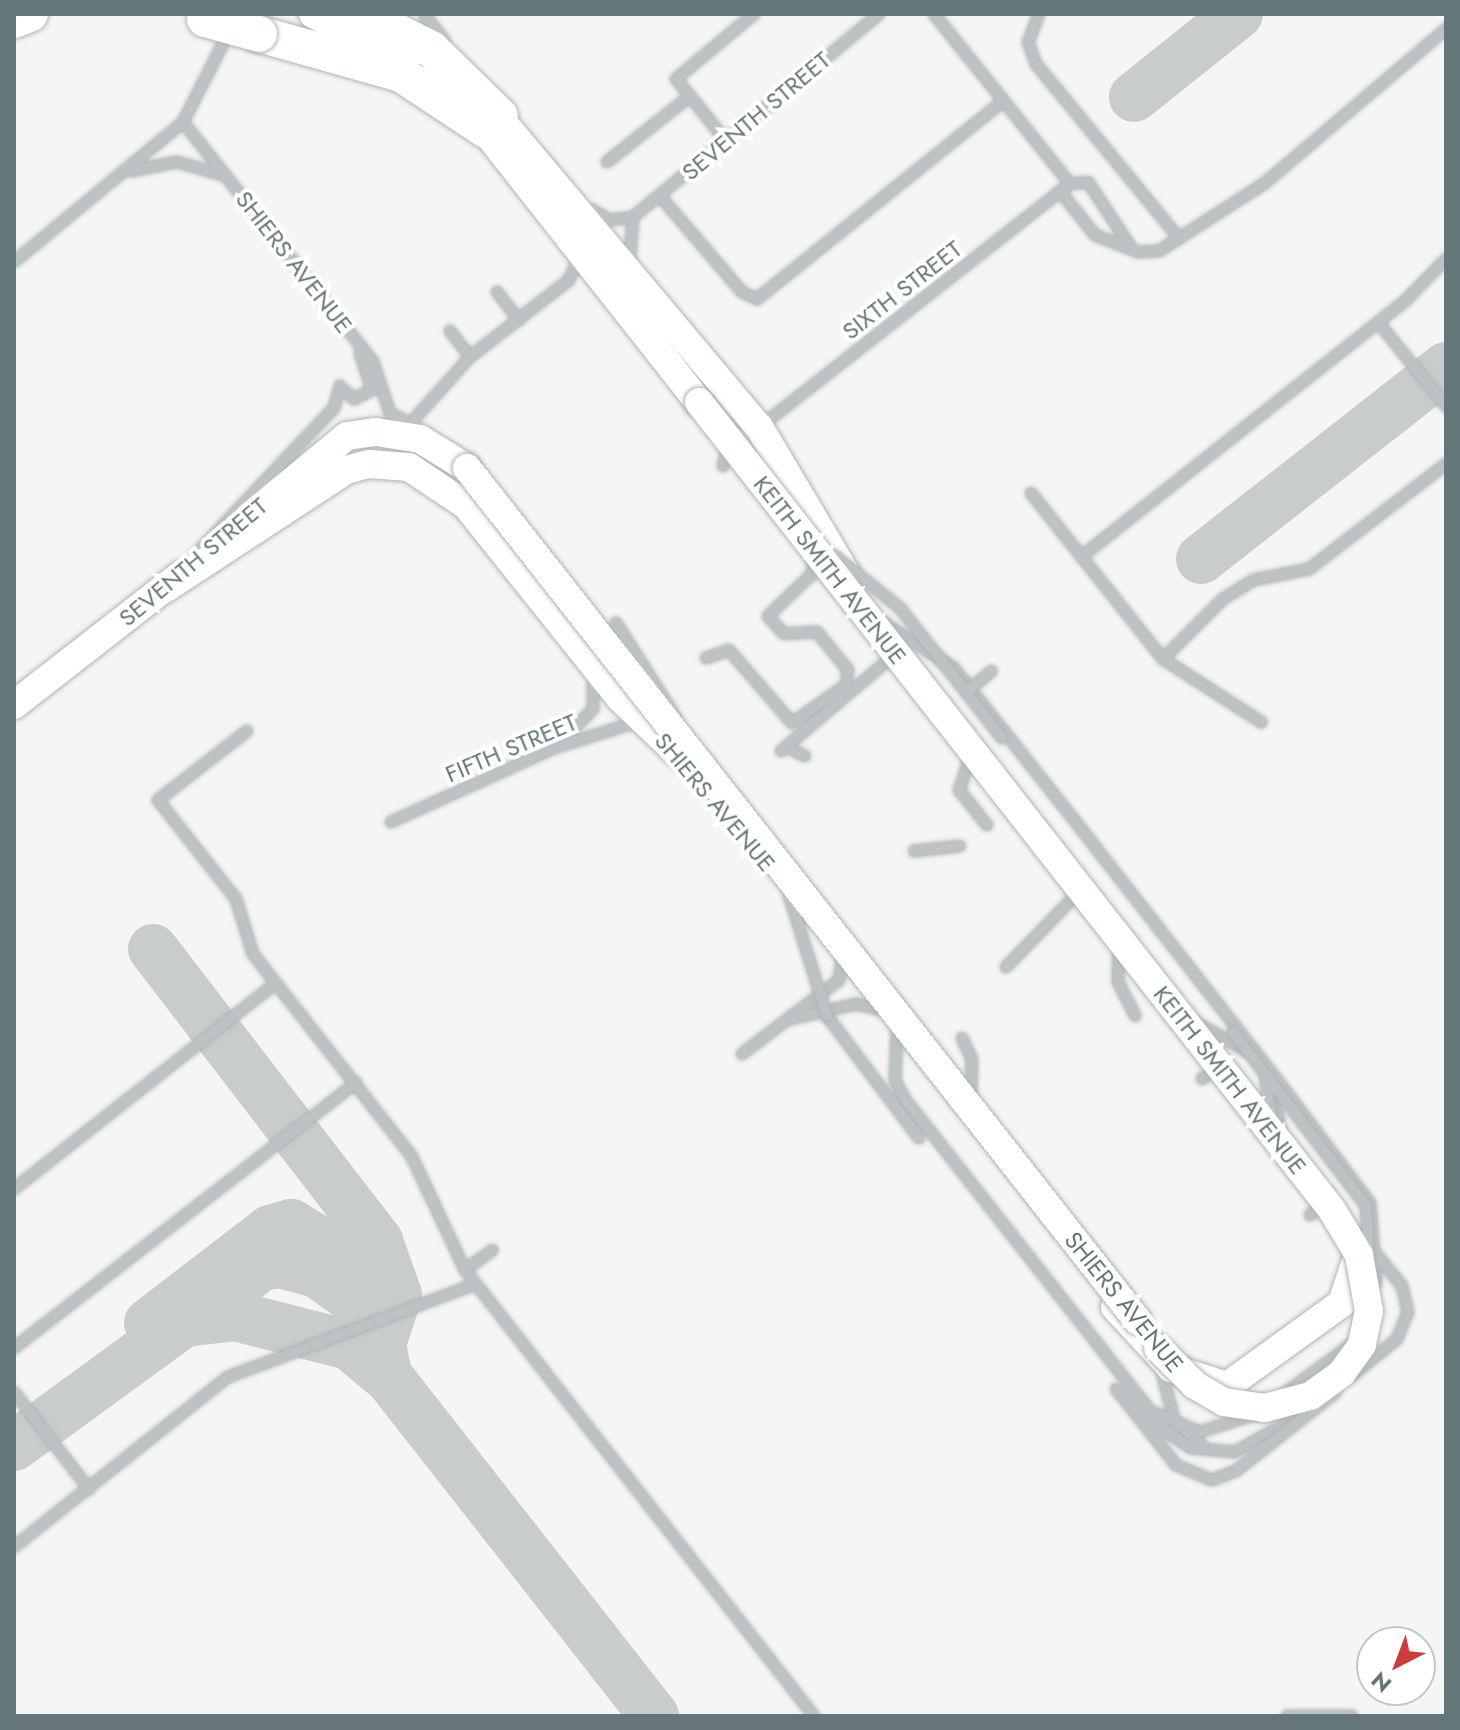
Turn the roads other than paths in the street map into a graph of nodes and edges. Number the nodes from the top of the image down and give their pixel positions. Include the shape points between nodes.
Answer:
1 (30, 14) edge
2 (313, 14) edge
3 (424, 14) edge
4 (754, 14) edge
5 (879, 14) edge
6 (934, 14) edge
7 (1039, 14) edge
8 (14, 20) edge
9 (358, 24) edge
10 (218, 26) edge
11 (1446, 29) edge
12 (690, 96) junction
13 (1003, 101) junction
14 (183, 122) junction
15 (508, 134) junction
16 (726, 141) junction
17 (607, 162) dead end
18 (129, 171) junction
19 (225, 176) junction
20 (1065, 188) junction
21 (660, 196) junction
22 (633, 217) junction
23 (1178, 237) junction
24 (577, 246) junction
25 (1132, 249) junction
26 (1446, 259) edge
27 (14, 262) edge
28 (640, 288) junction
29 (497, 292) dead end
30 (519, 320) junction
31 (1378, 322) junction
32 (345, 327) junction
33 (450, 331) dead end
34 (470, 357) junction
35 (1446, 406) edge
36 (382, 421) junction
37 (410, 425) junction
38 (747, 425) junction
39 (1446, 464) edge
40 (723, 466) dead end
41 (467, 468) junction
42 (1031, 493) dead end
43 (792, 521) junction
44 (1081, 557) junction
45 (166, 588) junction
46 (616, 623) dead end
47 (887, 628) junction
48 (579, 649) junction
49 (706, 658) dead end
50 (1163, 659) junction
51 (992, 671) dead end
52 (667, 689) dead end
53 (966, 692) junction
54 (620, 698) junction
55 (14, 705) edge
56 (1261, 722) dead end
57 (649, 725) junction
58 (247, 731) dead end
59 (989, 739) junction
60 (554, 748) junction
61 (805, 756) dead end
62 (691, 760) junction
63 (730, 781) dead end
64 (391, 822) dead end
65 (987, 825) dead end
66 (960, 846) dead end
67 (914, 851) dead end
68 (772, 856) junction
69 (1076, 869) junction
70 (1109, 926) junction
71 (842, 960) junction
72 (1006, 967) dead end
73 (276, 983) junction
74 (1135, 1016) dead end
75 (787, 1020) junction
76 (1196, 1023) junction
77 (901, 1027) junction
78 (1233, 1032) dead end
79 (962, 1038) dead end
80 (742, 1054) dead end
81 (1260, 1058) junction
82 (1226, 1060) junction
83 (1268, 1072) junction
84 (1202, 1079) dead end
85 (356, 1083) junction
86 (978, 1118) junction
87 (1277, 1133) junction
88 (919, 1138) dead end
89 (14, 1189) edge
90 (1339, 1206) junction
91 (1310, 1215) dead end
92 (493, 1250) dead end
93 (1376, 1254) junction
94 (465, 1270) junction
95 (475, 1284) junction
96 (1369, 1311) junction
97 (1143, 1343) junction
98 (1362, 1345) junction
99 (14, 1348) edge
100 (1116, 1389) dead end
101 (14, 1392) edge
102 (1151, 1410) junction
103 (1179, 1426) junction
104 (1215, 1452) junction
105 (89, 1489) junction
106 (14, 1547) edge
107 (1327, 1714) edge
108 (814, 1716) edge
109 (1287, 1716) edge
110 (1352, 1716) edge

1 - 8 highway
2 - 9 street
3 - 15 lane, KEITH SMITH AVENUE via 507,105
4 - 12 lane via 676,79
5 - 16 lane, SEVENTH STREET
6 - 13 lane
7 - 23 lane via 1028,42 1036,64
9 - 15 highway via 431,49
10 - 14 lane
10 - 15 highway via 401,74
11 - 23 lane via 1265,183
12 - 16 lane
12 - 17 lane
13 - 20 lane
13 - 21 lane via 757,299 742,292
14 - 18 lane
14 - 19 lane, SHIERS AVENUE
15 - 22 lane via 598,216
15 - 24 street, KEITH SMITH AVENUE
15 - 28 street, KEITH SMITH AVENUE
16 - 21 lane, SEVENTH STREET
18 - 19 lane via 177,162
18 - 27 lane
19 - 32 lane, SHIERS AVENUE
20 - 25 lane via 1095,235
20 - 25 lane via 1088,182
20 - 38 lane, SIXTH STREET
21 - 22 lane, SEVENTH STREET
22 - 28 lane via 626,241
23 - 25 lane via 1153,253
24 - 30 lane via 575,273
24 - 43 street, KEITH SMITH AVENUE, bridge
26 - 31 lane
28 - 38 street, KEITH SMITH AVENUE
29 - 30 lane
30 - 34 lane
31 - 35 lane
31 - 44 lane
32 - 36 lane, SHIERS AVENUE via 373,362
32 - 45 lane via 372,390 354,399 340,386 334,408
33 - 34 lane
34 - 37 lane
36 - 37 lane, SEVENTH STREET
36 - 37 lane
36 - 41 street via 436,445
36 - 45 street, SEVENTH STREET via 320,451
37 - 41 lane via 437,436
38 - 40 lane
38 - 47 street, KEITH SMITH AVENUE
38 - 49 lane via 748,471 816,561 768,616 784,634 817,632 850,678 792,723 732,652 720,648
39 - 50 lane via 1309,569 1253,580 1223,599
41 - 62 street, SHIERS AVENUE, bridge
42 - 44 lane
43 - 53 lane, bridge via 900,608
43 - 70 street, KEITH SMITH AVENUE, bridge
44 - 50 lane
45 - 48 street, SHIERS AVENUE via 335,476 396,464 436,480 466,505
45 - 55 street, SEVENTH STREET
46 - 62 lane, bridge via 672,703
47 - 59 street, KEITH SMITH AVENUE
47 - 61 lane via 891,663 784,749
47 - 81 lane via 954,668
48 - 54 street, SHIERS AVENUE
48 - 60 lane via 595,701
50 - 56 lane
51 - 53 lane, bridge
52 - 54 lane via 645,704
53 - 59 lane, bridge
54 - 57 street, SHIERS AVENUE
57 - 60 lane, FIFTH STREET via 629,722
57 - 62 street, SHIERS AVENUE
58 - 73 lane via 158,800 236,899 253,954
59 - 65 lane via 959,790
59 - 69 street, KEITH SMITH AVENUE
60 - 64 lane, FIFTH STREET
62 - 63 lane
62 - 68 street, SHIERS AVENUE, bridge
62 - 71 street, SHIERS AVENUE
66 - 67 lane
68 - 86 street, SHIERS AVENUE, bridge
68 - 88 lane, bridge via 827,1016
69 - 72 lane via 1076,899
69 - 76 street, KEITH SMITH AVENUE
70 - 74 lane via 1127,1007
70 - 87 street, KEITH SMITH AVENUE, bridge
71 - 75 lane via 843,976
71 - 77 street, SHIERS AVENUE
73 - 85 lane
73 - 89 lane
75 - 77 lane via 856,1004
75 - 80 lane
76 - 81 lane
76 - 82 street, KEITH SMITH AVENUE
77 - 97 street, SHIERS AVENUE
77 - 102 lane via 895,1080 904,1098
78 - 83 lane, bridge
79 - 86 lane via 972,1059 970,1094
81 - 83 lane
82 - 84 lane
82 - 87 street, KEITH SMITH AVENUE
83 - 87 lane, bridge
83 - 93 lane via 1370,1203
83 - 96 lane, bridge via 1366,1206
85 - 94 lane via 412,1157
85 - 99 lane
86 - 98 street, SHIERS AVENUE, bridge via 1158,1348 1209,1395 1253,1408 1299,1401 1342,1373
87 - 90 street, KEITH SMITH AVENUE
87 - 96 street, KEITH SMITH AVENUE, bridge via 1348,1234 1365,1272
90 - 91 lane
90 - 93 lane, KEITH SMITH AVENUE
90 - 97 street, SHIERS AVENUE via 1359,1259 1351,1292 1243,1381 1195,1381
92 - 94 lane
93 - 103 lane via 1373,1315 1358,1338 1250,1420 1200,1432
93 - 104 lane, KEITH SMITH AVENUE via 1406,1300 1397,1339 1265,1441
94 - 95 lane
95 - 105 lane via 228,1377
95 - 108 lane
96 - 98 street, SHIERS AVENUE, bridge
97 - 103 lane via 1166,1379
98 - 100 lane, bridge via 1332,1396 1221,1479 1194,1477 1176,1465
101 - 105 lane
102 - 103 lane
102 - 104 lane via 1179,1442
103 - 104 lane
105 - 106 lane
107 - 109 lane
107 - 110 lane

